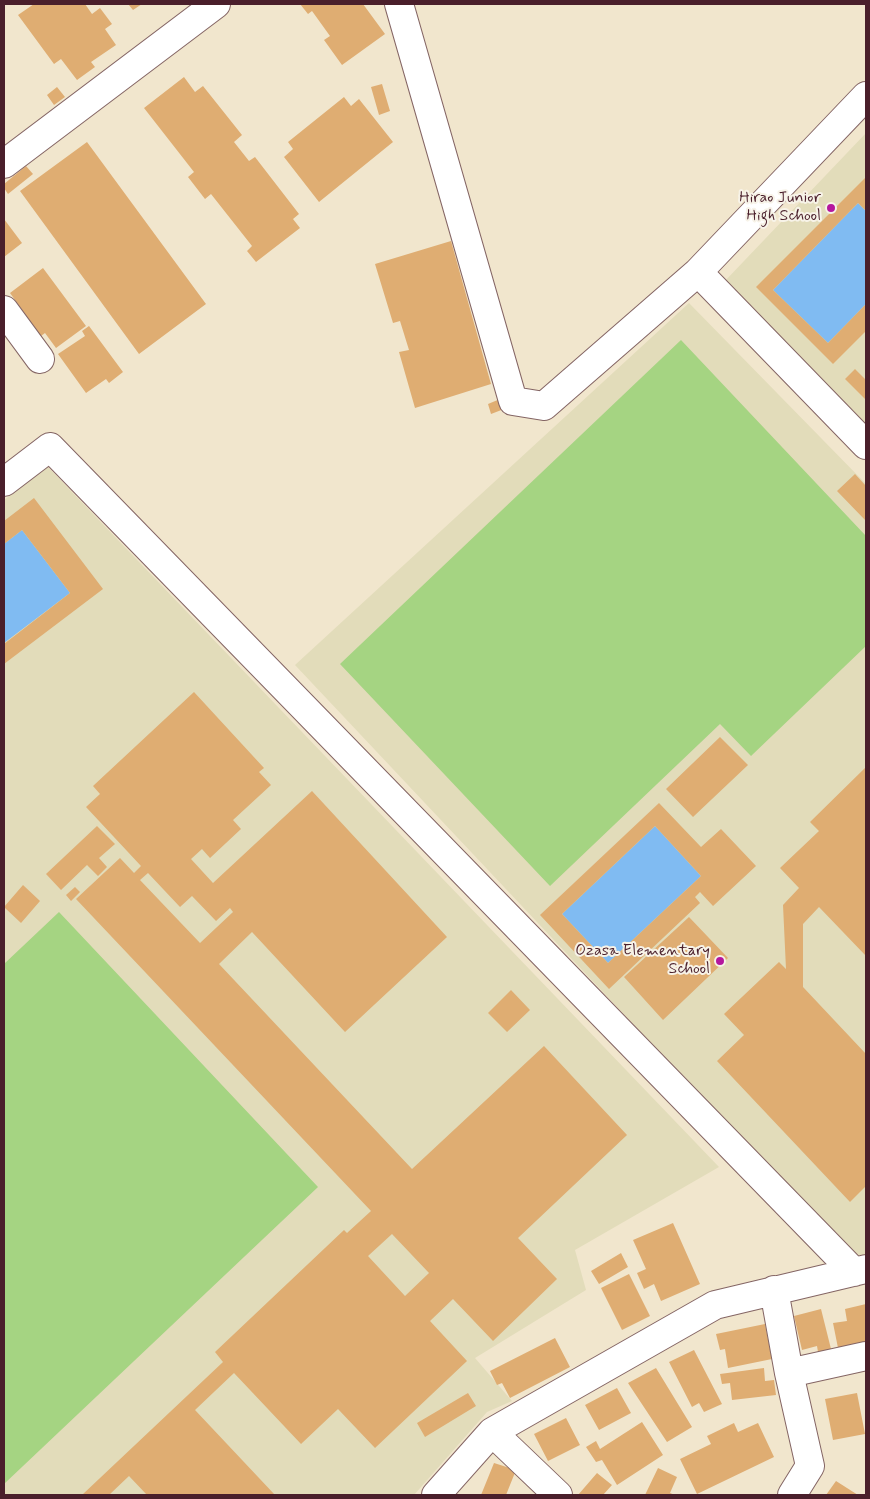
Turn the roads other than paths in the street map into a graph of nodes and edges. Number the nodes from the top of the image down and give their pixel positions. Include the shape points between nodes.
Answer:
1 (216, 4) edge
2 (399, 4) edge
3 (866, 96) edge
4 (4, 164) edge
5 (698, 272) junction
6 (4, 310) edge
7 (40, 359) dead end
8 (866, 445) edge
9 (4, 482) edge
10 (860, 1271) edge
11 (774, 1290) junction
12 (866, 1356) edge
13 (789, 1373) junction
14 (492, 1432) junction
15 (436, 1495) edge
16 (558, 1495) edge
17 (792, 1495) edge

1 - 4 street
2 - 5 street via 513,401 544,406
3 - 5 street
5 - 8 street
6 - 7 street
9 - 10 street via 50,447
10 - 11 street
11 - 13 street
11 - 14 street via 714,1305
12 - 13 street
13 - 17 street via 810,1466
14 - 15 street
14 - 16 street

